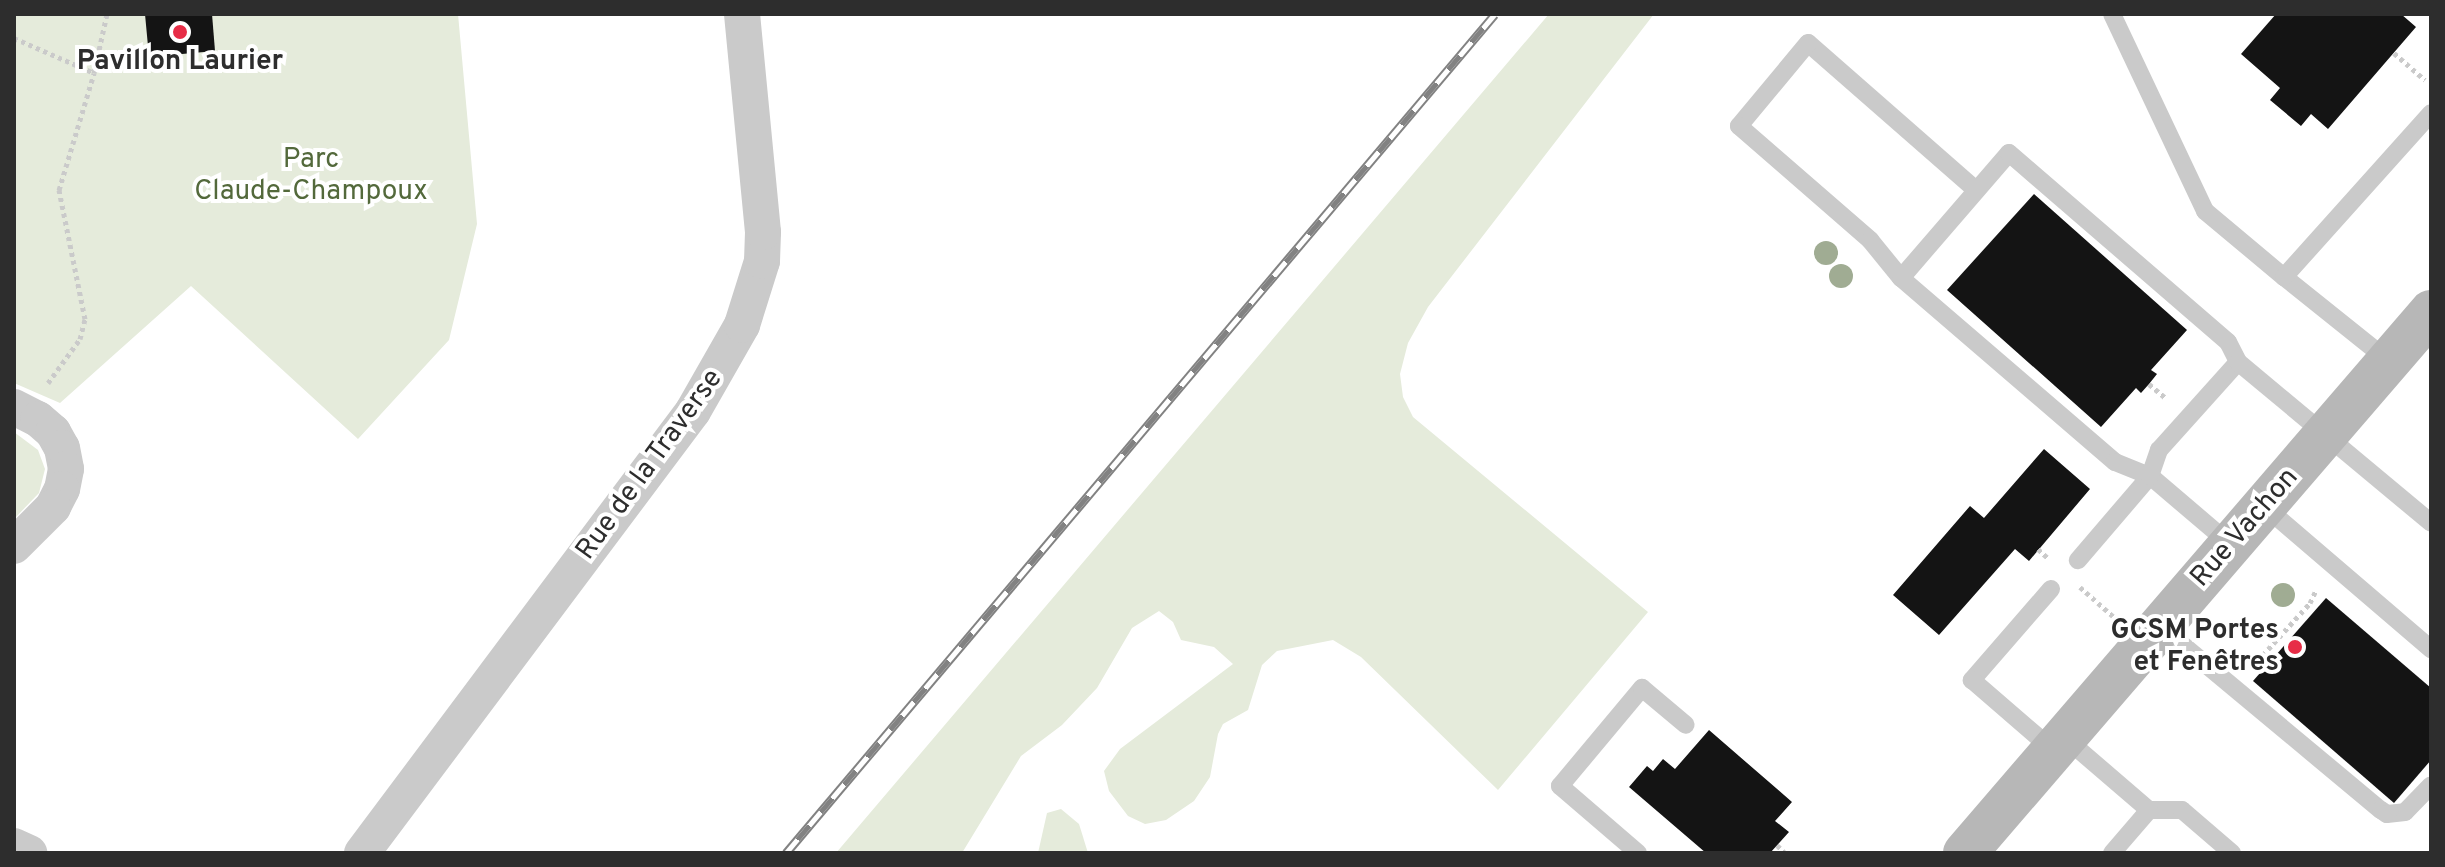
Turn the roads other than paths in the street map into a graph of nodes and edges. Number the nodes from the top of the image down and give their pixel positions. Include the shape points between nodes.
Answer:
1 (742, 14) edge
2 (2112, 14) edge
3 (2431, 113) edge
4 (1976, 190) junction
5 (2284, 277) junction
6 (1901, 278) junction
7 (2431, 312) edge
8 (2389, 361) junction
9 (2238, 362) junction
10 (20, 410) edge
11 (2326, 433) junction
12 (2150, 476) junction
13 (2264, 506) junction
14 (2431, 523) edge
15 (2231, 544) junction
16 (14, 546) edge
17 (2078, 560) dead end
18 (2051, 589) dead end
19 (2160, 626) junction
20 (2431, 649) edge
21 (1686, 725) dead end
22 (2058, 744) junction
23 (2431, 785) edge
24 (2149, 810) junction
25 (14, 846) edge
26 (29, 853) edge
27 (362, 853) edge
28 (1638, 853) edge
29 (1965, 853) edge
30 (2112, 853) edge
31 (2232, 853) edge

1 - 27 street, Rue de la Traverse via 763,232 762,261 742,325 693,411
2 - 5 lane via 2205,211
3 - 5 lane
4 - 6 lane
4 - 6 lane via 1808,43 1739,126 1870,240
4 - 9 lane via 2009,153 2228,342
5 - 8 lane
6 - 12 lane via 2115,462
7 - 8 street, Rue Vachon
8 - 11 street, Rue Vachon
9 - 11 lane
9 - 12 lane via 2159,450
10 - 16 street via 57,438 65,479 53,507
11 - 13 street, Rue Vachon
11 - 14 lane
12 - 15 lane
12 - 17 lane
13 - 15 street, Rue Vachon
13 - 20 lane
15 - 19 street, Rue Vachon
18 - 22 lane via 1972,680
19 - 22 street, Rue Vachon
19 - 23 lane via 2387,814 2405,812
21 - 28 lane via 1642,688 1560,786
22 - 24 lane
22 - 29 street, Rue Vachon
24 - 30 lane
24 - 31 lane via 2182,810
25 - 26 street

